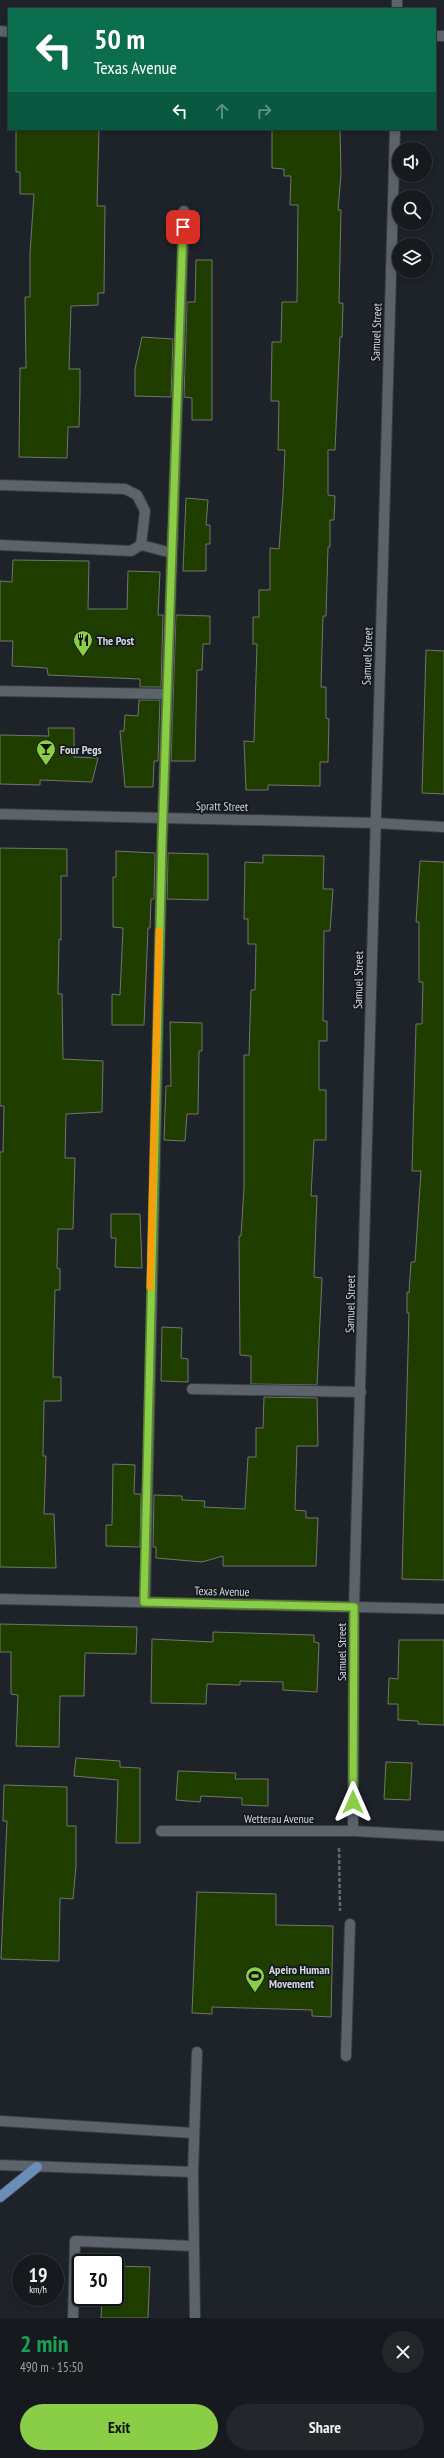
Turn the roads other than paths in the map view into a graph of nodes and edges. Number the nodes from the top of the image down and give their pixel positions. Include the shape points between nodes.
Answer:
1 (395, 130) edge
2 (184, 211) dead end
3 (0, 485) edge
4 (0, 545) edge
5 (141, 545) junction
6 (172, 553) junction
7 (0, 691) edge
8 (167, 694) junction
9 (0, 814) edge
10 (162, 818) junction
11 (375, 823) junction
12 (444, 827) edge
13 (192, 1389) dead end
14 (361, 1392) junction
15 (0, 1599) edge
16 (144, 1602) junction
17 (354, 1607) junction
18 (444, 1609) edge
19 (161, 1831) dead end
20 (353, 1831) junction
21 (444, 1836) edge
22 (350, 1924) road end
23 (197, 2052) dead end
24 (346, 2056) dead end
25 (0, 2121) edge
26 (193, 2133) junction
27 (0, 2165) edge
28 (37, 2168) junction
29 (192, 2172) junction
30 (0, 2197) edge
31 (194, 2246) junction
32 (73, 2318) edge
33 (195, 2318) edge

1 - 11 street, Samuel Street
2 - 6 street
3 - 5 street via 125,489 137,494 145,511
4 - 5 street via 131,550
5 - 6 street
6 - 8 street
7 - 8 street
8 - 10 street
9 - 10 street, Spratt Street
10 - 11 street, Spratt Street
10 - 16 street
11 - 12 street, Spratt Street
11 - 14 street, Samuel Street
13 - 14 street
14 - 17 street, Samuel Street
15 - 16 street, Texas Avenue
16 - 17 street, Texas Avenue
17 - 18 street, Texas Avenue
17 - 20 street, Samuel Street
19 - 20 street, Wetterau Avenue
20 - 21 street, Wetterau Avenue
22 - 24 street
23 - 26 street
25 - 26 street
26 - 29 street
27 - 28 street
28 - 29 street
28 - 30 main road
29 - 31 street
31 - 32 street via 75,2241
31 - 33 street

